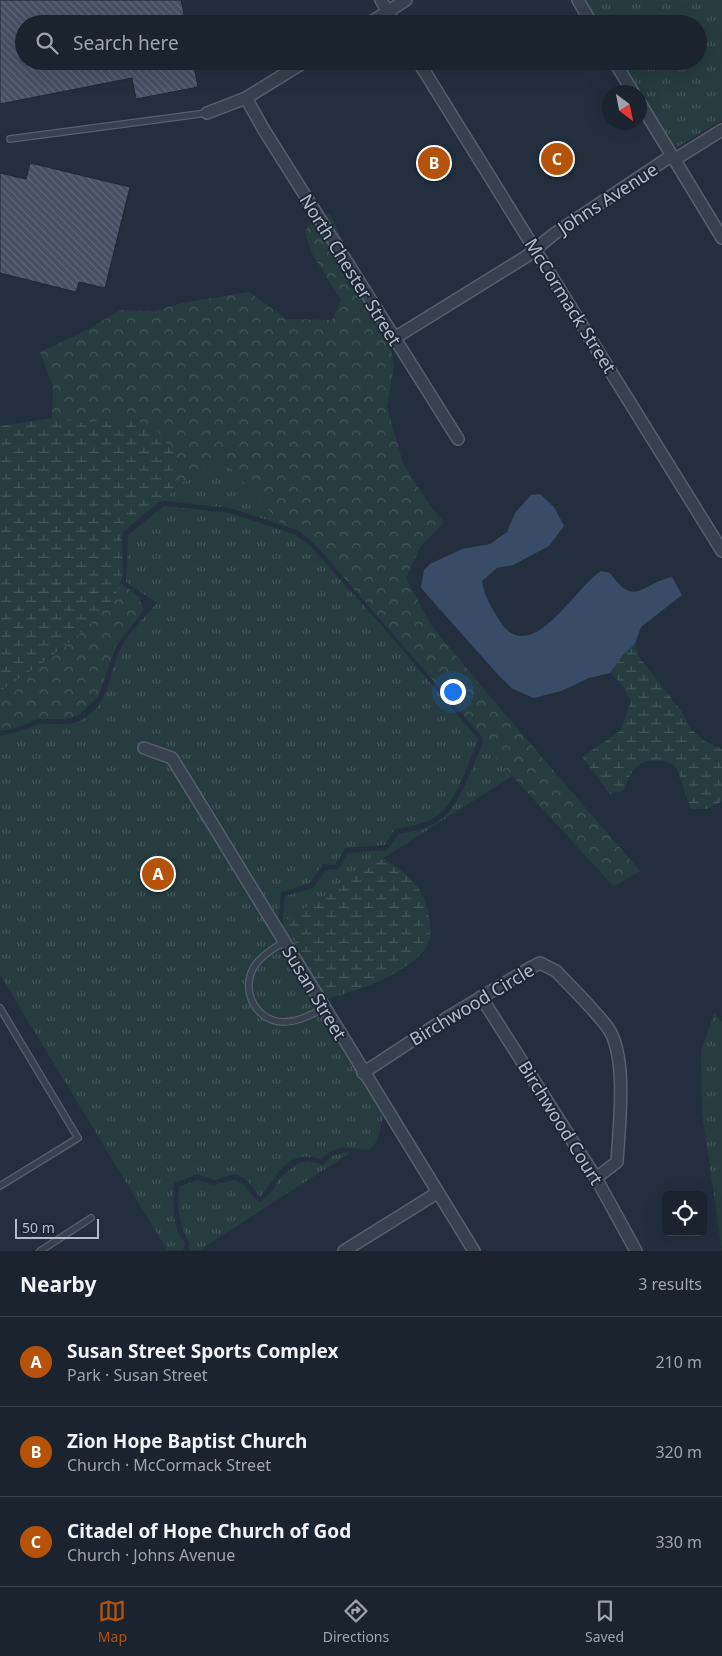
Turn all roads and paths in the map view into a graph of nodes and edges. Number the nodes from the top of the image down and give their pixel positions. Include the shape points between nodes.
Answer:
1 (381, 0) edge
2 (406, 0) edge
3 (578, 0) edge
4 (388, 12) junction
5 (383, 15) edge
6 (390, 15) edge
7 (587, 15) edge
8 (291, 70) edge
9 (424, 70) edge
10 (620, 70) edge
11 (629, 85) edge
12 (246, 98) junction
13 (207, 113) joint
14 (647, 115) edge
15 (722, 130) edge
16 (10, 139) dead end
17 (672, 158) junction
18 (722, 238) edge
19 (535, 249) junction
20 (393, 339) junction
21 (458, 440) dead end
22 (718, 537) edge
23 (722, 551) edge
24 (144, 748) dead end
25 (283, 942) junction
26 (481, 997) junction
27 (0, 1008) edge
28 (324, 1008) junction
29 (363, 1073) junction
30 (596, 1178) junction
31 (0, 1186) edge
32 (438, 1192) junction
33 (91, 1218) dead end
34 (40, 1251) edge
35 (344, 1251) edge
36 (474, 1251) edge
37 (636, 1251) edge

1 - 4 street
2 - 4 street
3 - 7 street
4 - 5 street
4 - 6 street
8 - 12 street
9 - 19 street, McCormack Street
10 - 11 street
12 - 13 street
12 - 20 street, North Chester Street
13 - 16 lane
14 - 17 street
15 - 17 street, Johns Avenue
17 - 18 street
17 - 19 street, Johns Avenue
19 - 20 street, Johns Avenue
19 - 22 street, McCormack Street
20 - 21 street, North Chester Street
22 - 23 street, McCormack Street
24 - 25 street, Susan Street via 172,758
25 - 28 street, Susan Street
25 - 28 lane via 264,955 253,969 249,986 257,1009 270,1019 281,1022 305,1018
26 - 29 street, Birchwood Circle
26 - 30 street, Birchwood Court
26 - 30 street, Birchwood Circle via 530,968 545,964 556,971 608,1029 618,1053 620,1112 617,1162
27 - 31 lane via 78,1138
28 - 29 street, Susan Street
29 - 32 street, Susan Street
30 - 37 street, Birchwood Court
32 - 35 street
32 - 36 street, Susan Street
33 - 34 lane

